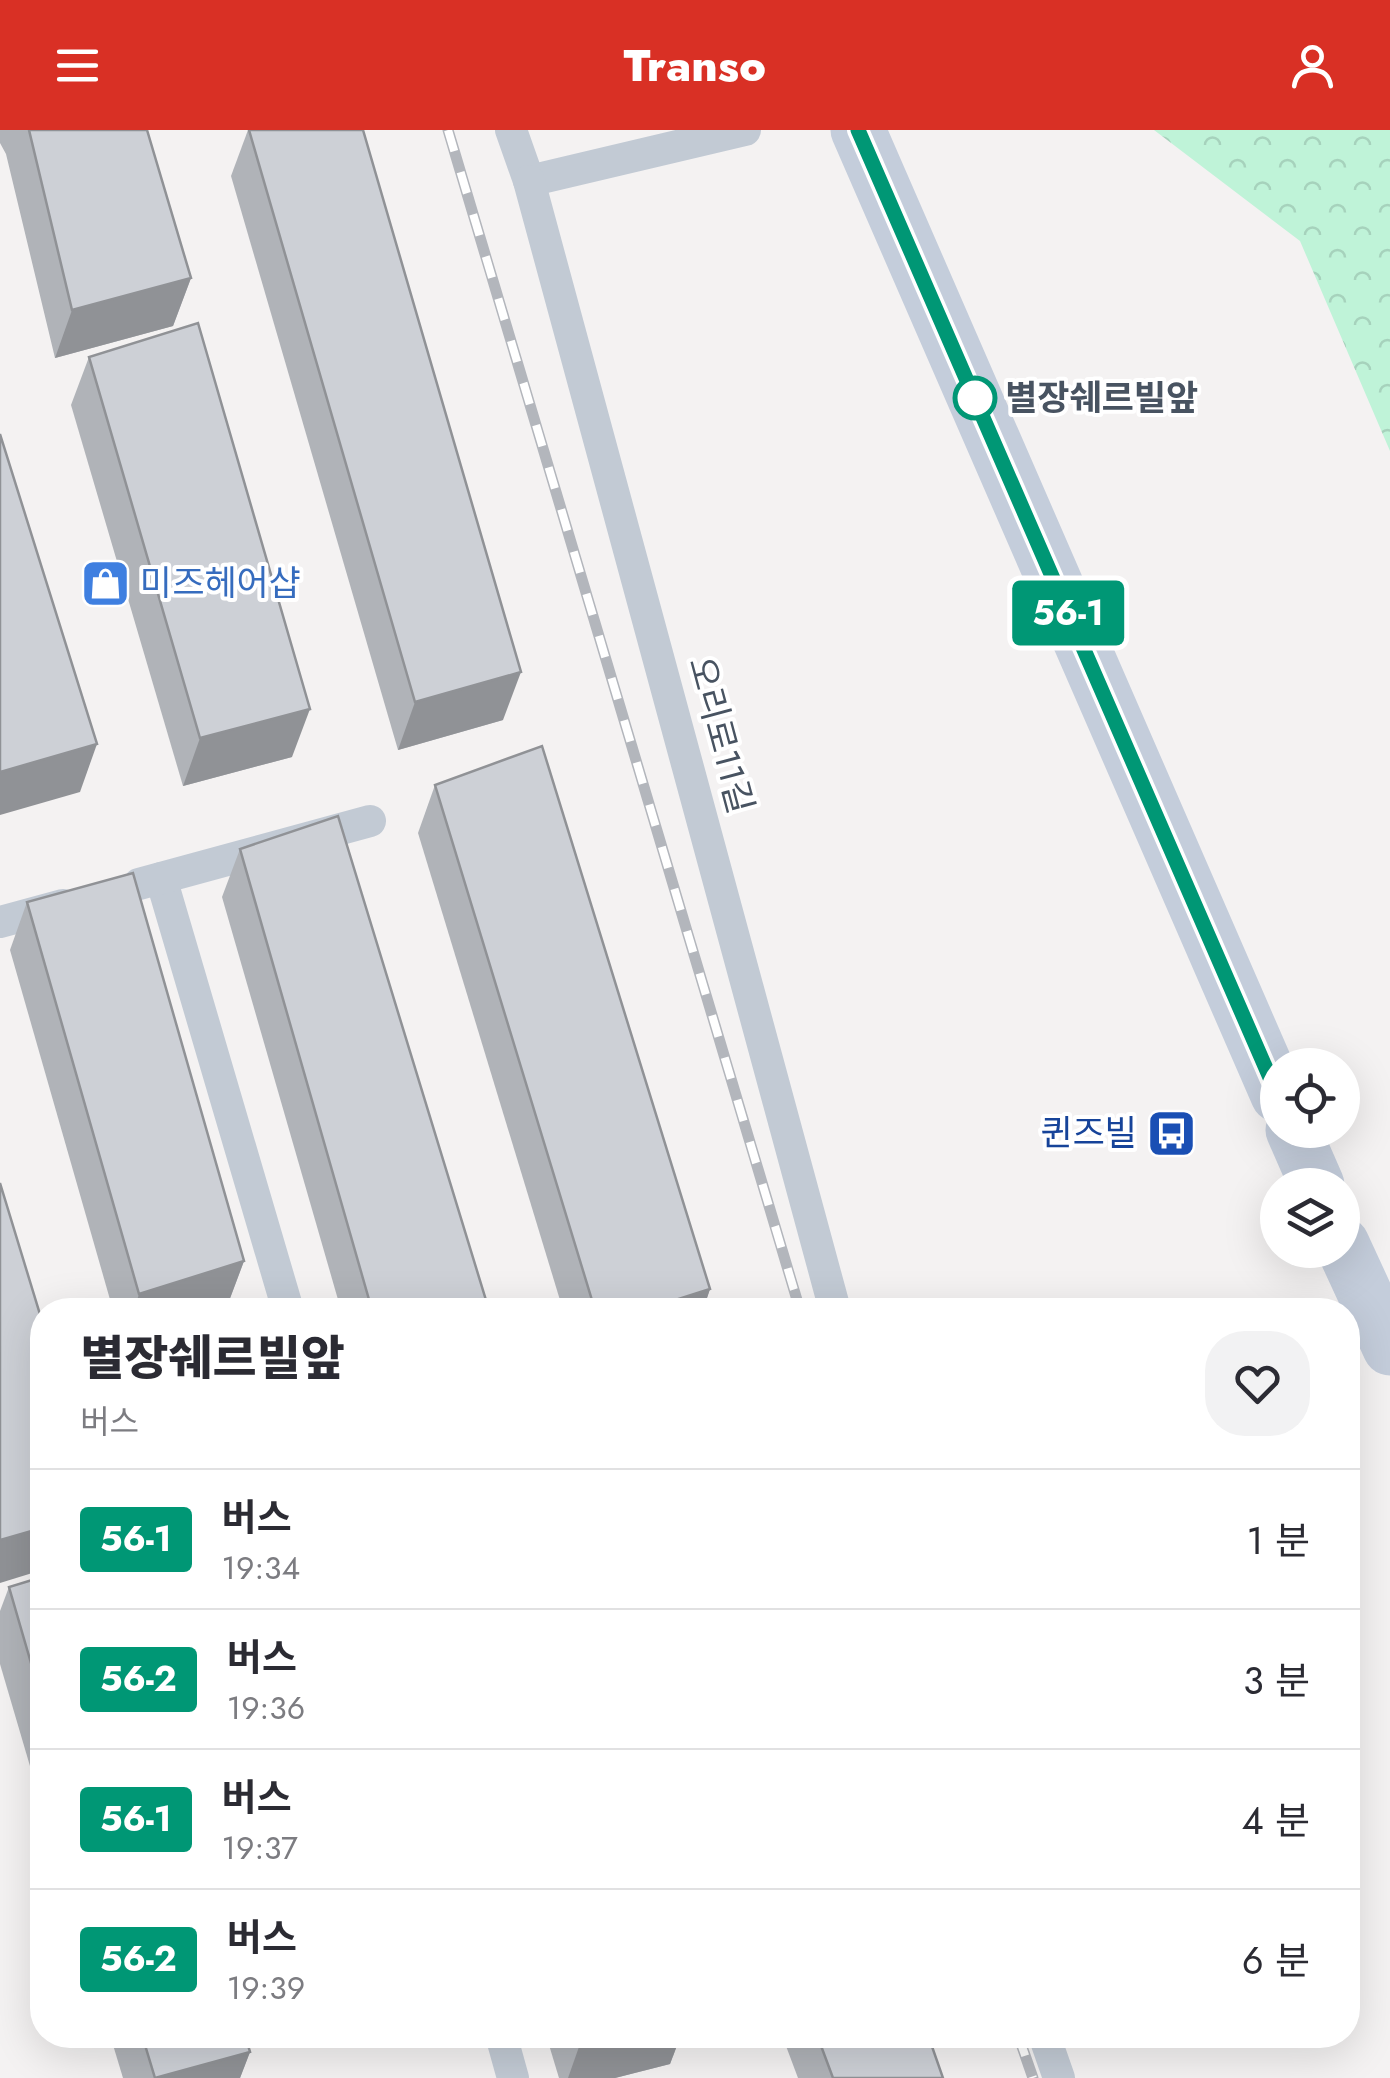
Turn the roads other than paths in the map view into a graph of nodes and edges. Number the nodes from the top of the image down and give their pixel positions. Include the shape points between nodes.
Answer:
1 (512, 130) edge
2 (746, 130) edge
3 (858, 130) edge
4 (529, 182) junction
5 (370, 821) dead end
6 (161, 878) junction
7 (0, 922) edge
8 (1260, 1055) edge
9 (1353, 1268) edge
10 (284, 1298) edge
11 (832, 1298) edge
12 (1390, 1348) edge
13 (505, 2048) edge
14 (1049, 2048) edge
15 (513, 2078) edge
16 (1059, 2078) edge

1 - 4 lane, 오리로11길
2 - 4 lane
3 - 8 main road
4 - 11 lane, 오리로11길
5 - 6 lane
6 - 7 lane
6 - 10 lane
9 - 12 main road
13 - 15 lane
14 - 16 lane

